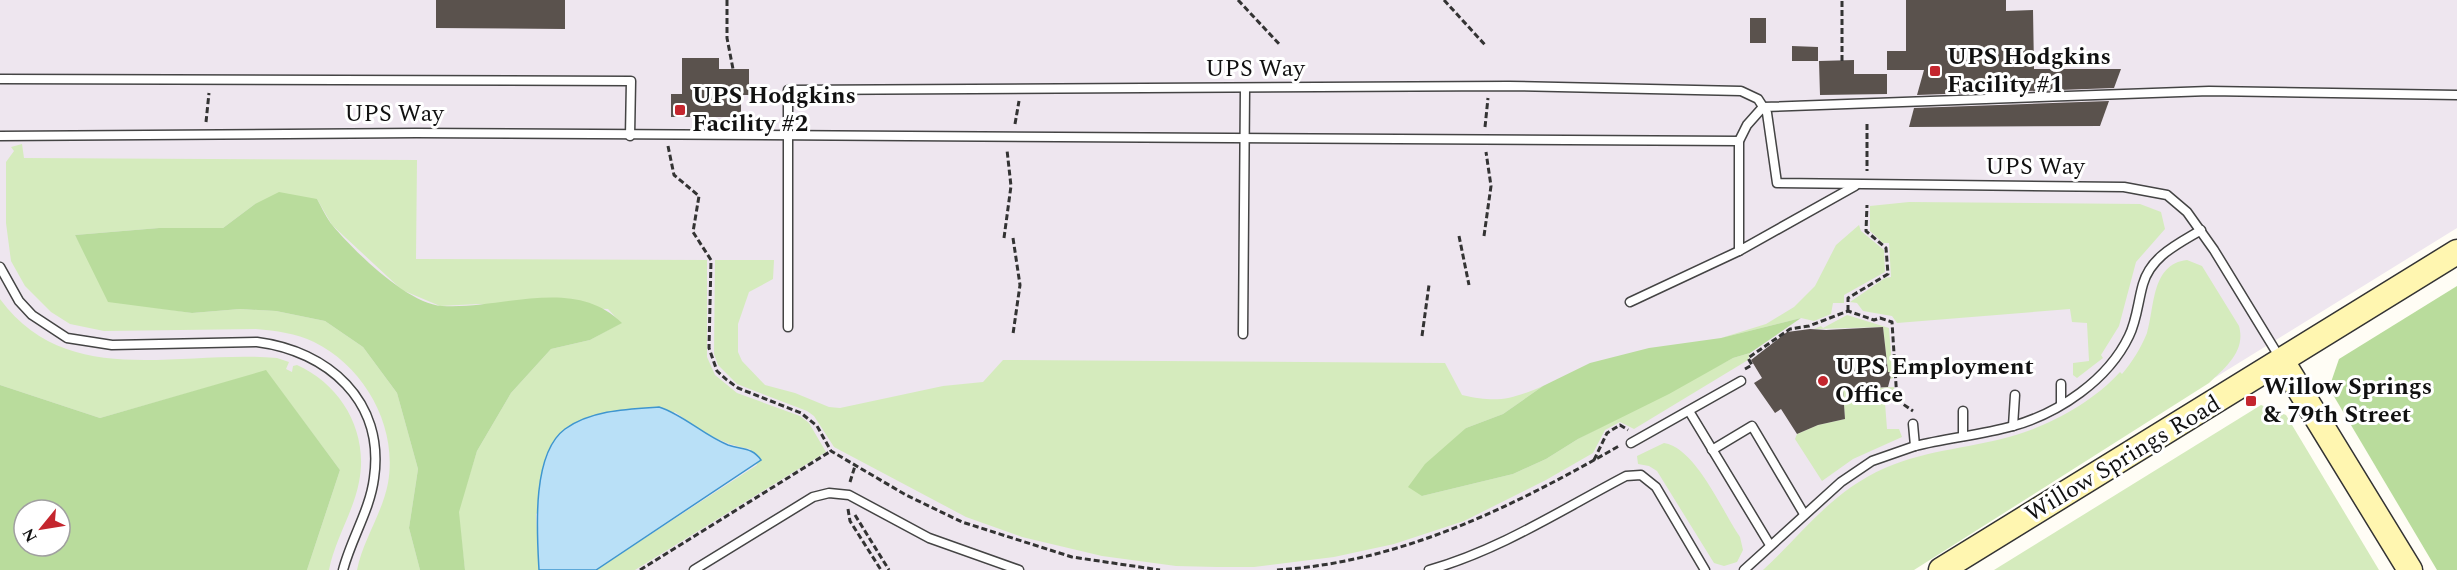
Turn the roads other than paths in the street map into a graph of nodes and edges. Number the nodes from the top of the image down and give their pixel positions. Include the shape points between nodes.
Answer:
1 (0, 80) edge
2 (1245, 89) junction
3 (2457, 95) edge
4 (1763, 106) junction
5 (0, 136) edge
6 (630, 136) junction
7 (788, 137) junction
8 (1244, 139) junction
9 (1739, 141) junction
10 (1855, 186) junction
11 (2201, 230) junction
12 (1739, 251) junction
13 (2457, 252) edge
14 (0, 267) edge
15 (1630, 302) dead end
16 (788, 327) dead end
17 (1243, 334) dead end
18 (2282, 361) junction
19 (1741, 381) dead end
20 (2061, 384) dead end
21 (2015, 395) dead end
22 (2061, 404) junction
23 (1689, 411) junction
24 (1963, 411) dead end
25 (1913, 424) dead end
26 (2013, 426) junction
27 (1963, 436) junction
28 (1631, 443) road end
29 (1915, 446) junction
30 (1712, 450) junction
31 (1804, 514) junction
32 (1770, 545) junction
33 (343, 570) edge
34 (694, 570) edge
35 (1019, 570) edge
36 (1429, 570) edge
37 (1705, 570) edge
38 (1744, 570) edge
39 (1941, 570) edge
40 (2410, 570) edge

1 - 6 lane, UPS Way via 631,81
2 - 4 lane, UPS Way via 1741,91
2 - 7 lane, UPS Way via 788,90
2 - 8 lane
3 - 4 lane via 2209,91
4 - 9 lane
4 - 10 lane, UPS Way via 1777,183
5 - 6 lane, UPS Way via 417,133
6 - 7 lane, UPS Way
7 - 8 lane, UPS Way
7 - 16 lane, UPS Way
8 - 9 lane, UPS Way
8 - 17 lane
9 - 12 lane
10 - 11 lane, UPS Way via 2124,187 2167,195
10 - 12 lane
11 - 18 lane, UPS Way
11 - 22 lane via 2154,261 2143,283 2132,330 2119,355 2097,379
12 - 15 lane
13 - 18 main road, Willow Springs Road
14 - 33 lane via 19,301 32,315 68,338 112,345 280,345 309,356 336,373 354,393 366,415 375,461 370,497
18 - 39 main road, Willow Springs Road
18 - 40 main road
19 - 23 lane
20 - 22 lane
21 - 26 lane
22 - 26 lane
23 - 28 lane
23 - 30 lane
24 - 27 lane
25 - 29 lane
26 - 27 lane
27 - 29 lane
29 - 31 lane via 1859,469
30 - 31 lane via 1752,426
30 - 32 lane
31 - 32 lane
32 - 38 lane
34 - 35 lane via 813,497 829,493 849,495 944,544
36 - 37 lane via 1510,540 1626,476 1641,475 1656,487

